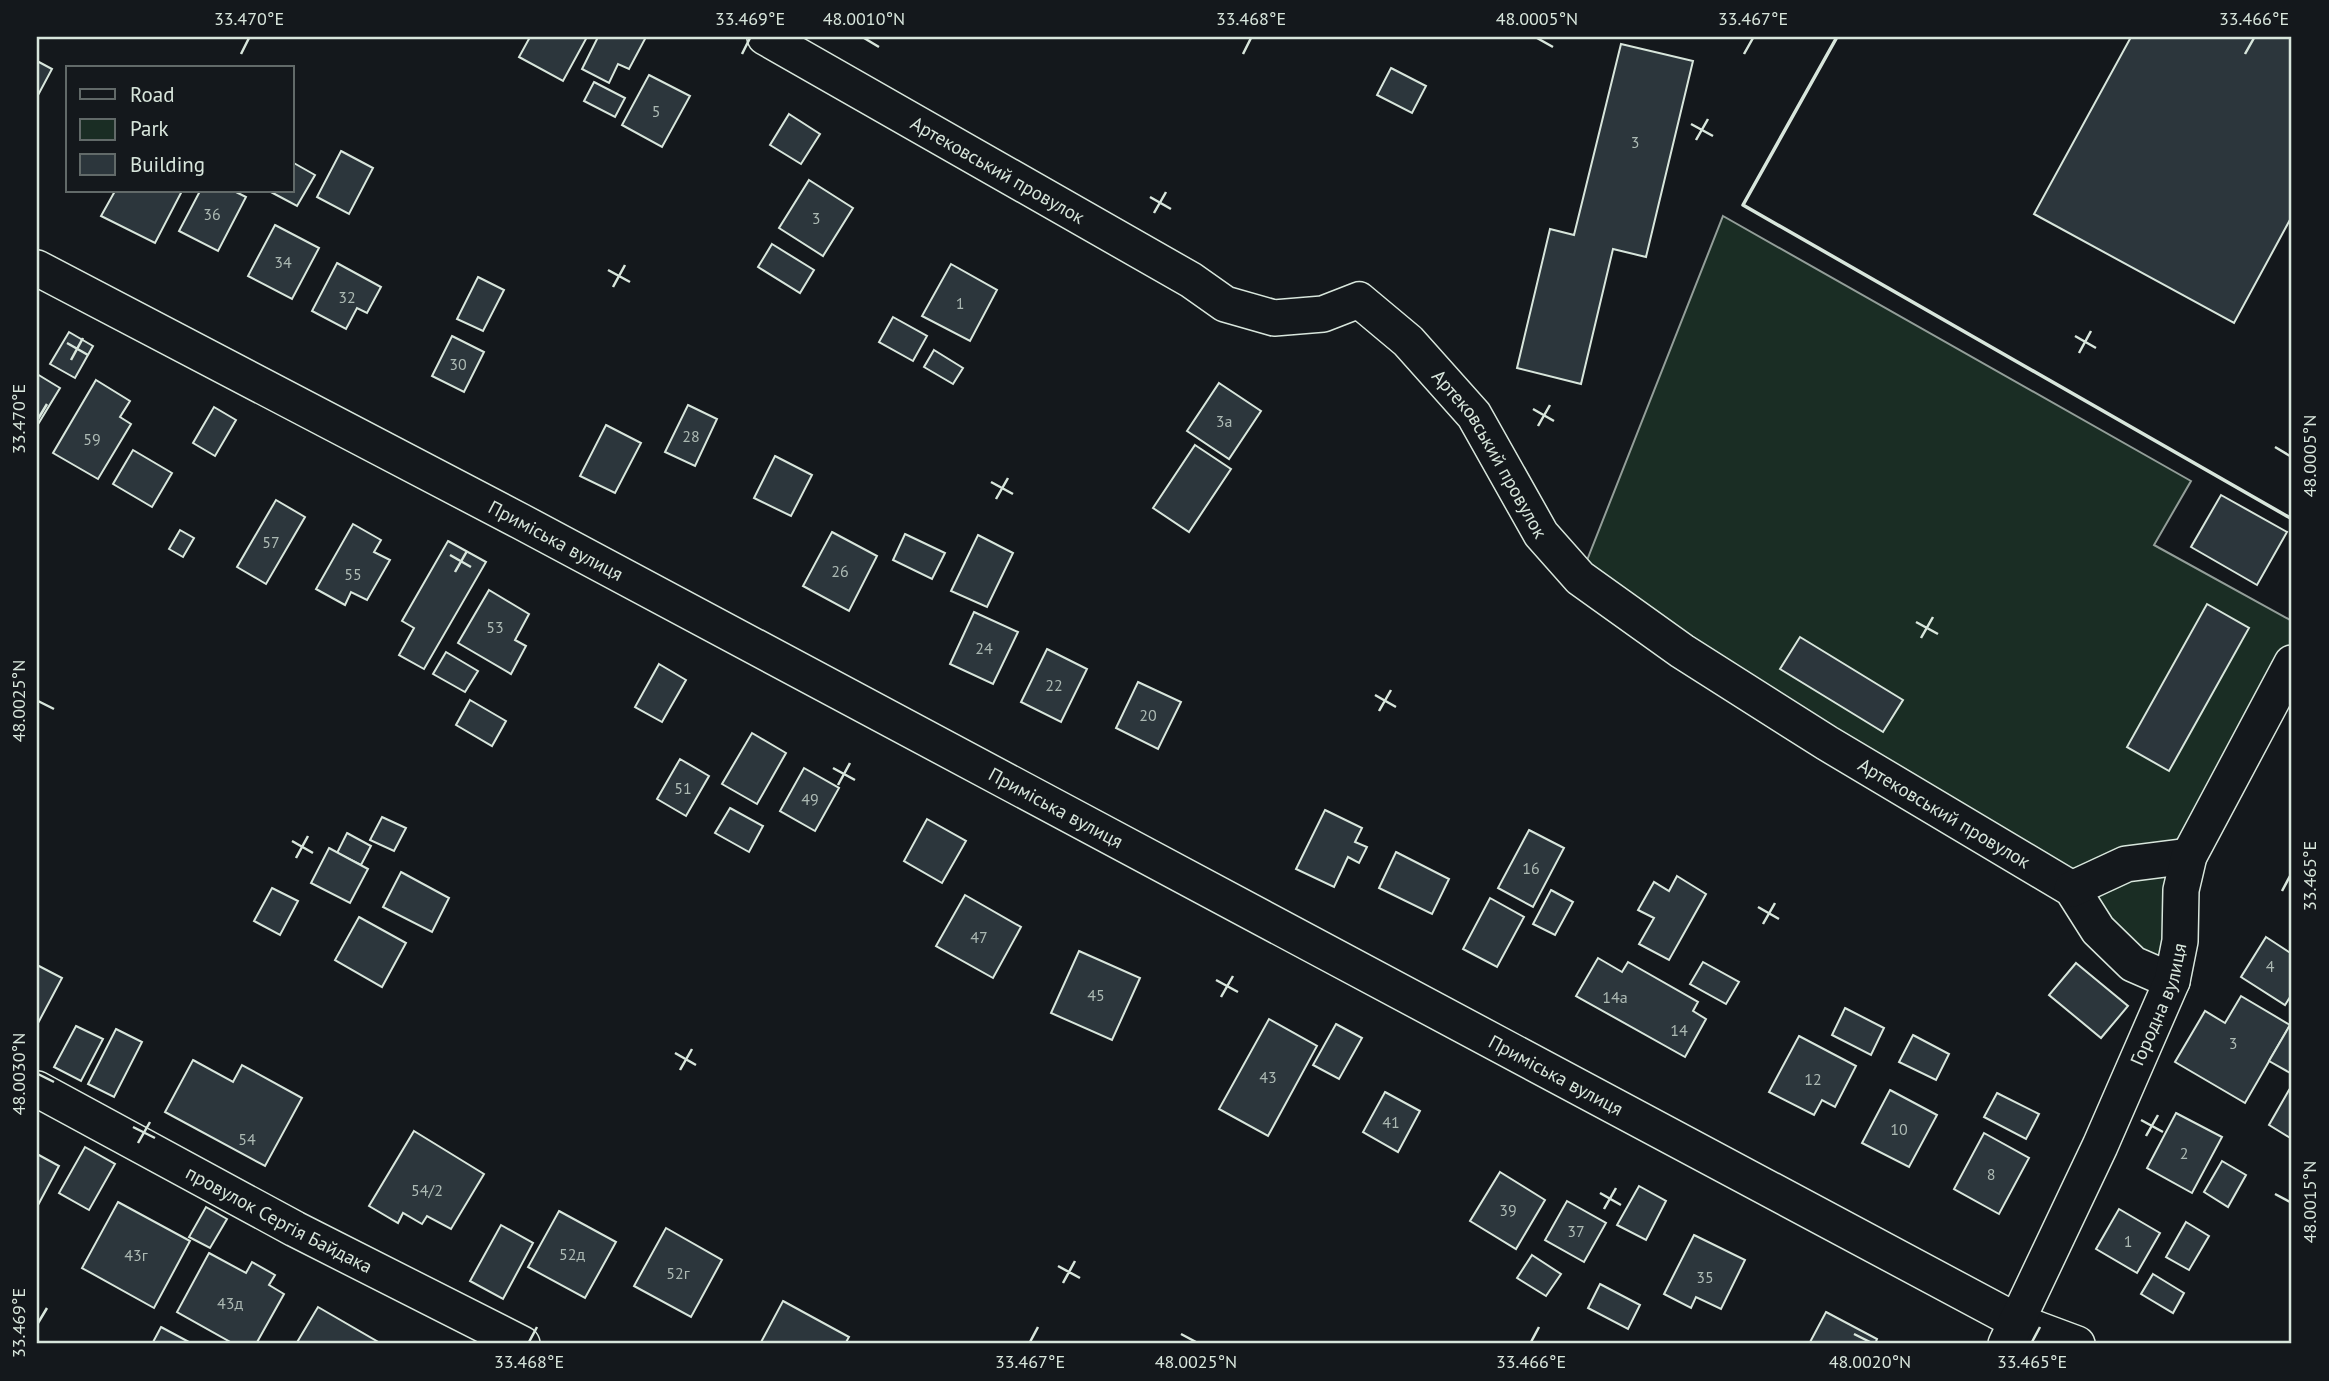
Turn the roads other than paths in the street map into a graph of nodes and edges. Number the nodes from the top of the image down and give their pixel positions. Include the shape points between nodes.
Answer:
1 (765, 37) edge
2 (37, 268) edge
3 (2292, 663) edge
4 (2189, 856) junction
5 (2071, 889) junction
6 (2172, 981) junction
7 (37, 1089) edge
8 (2012, 1333) edge
9 (522, 1344) edge
10 (2077, 1344) edge

1 - 5 street, Артековський провулок via 1191,280 1225,304 1273,318 1323,314 1359,300 1408,341 1474,415 1541,534 1580,578 1682,651 1827,743
2 - 8 street, Приміська вулиця via 531,527
3 - 4 street, Городна вулиця
4 - 5 street via 2126,864
4 - 6 street, Городна вулиця
5 - 6 street, Артековський провулок via 2098,930 2133,964
6 - 8 street, Городна вулиця
7 - 9 street, провулок Сергія Байдака via 295,1229
8 - 10 street, Приміська вулиця

